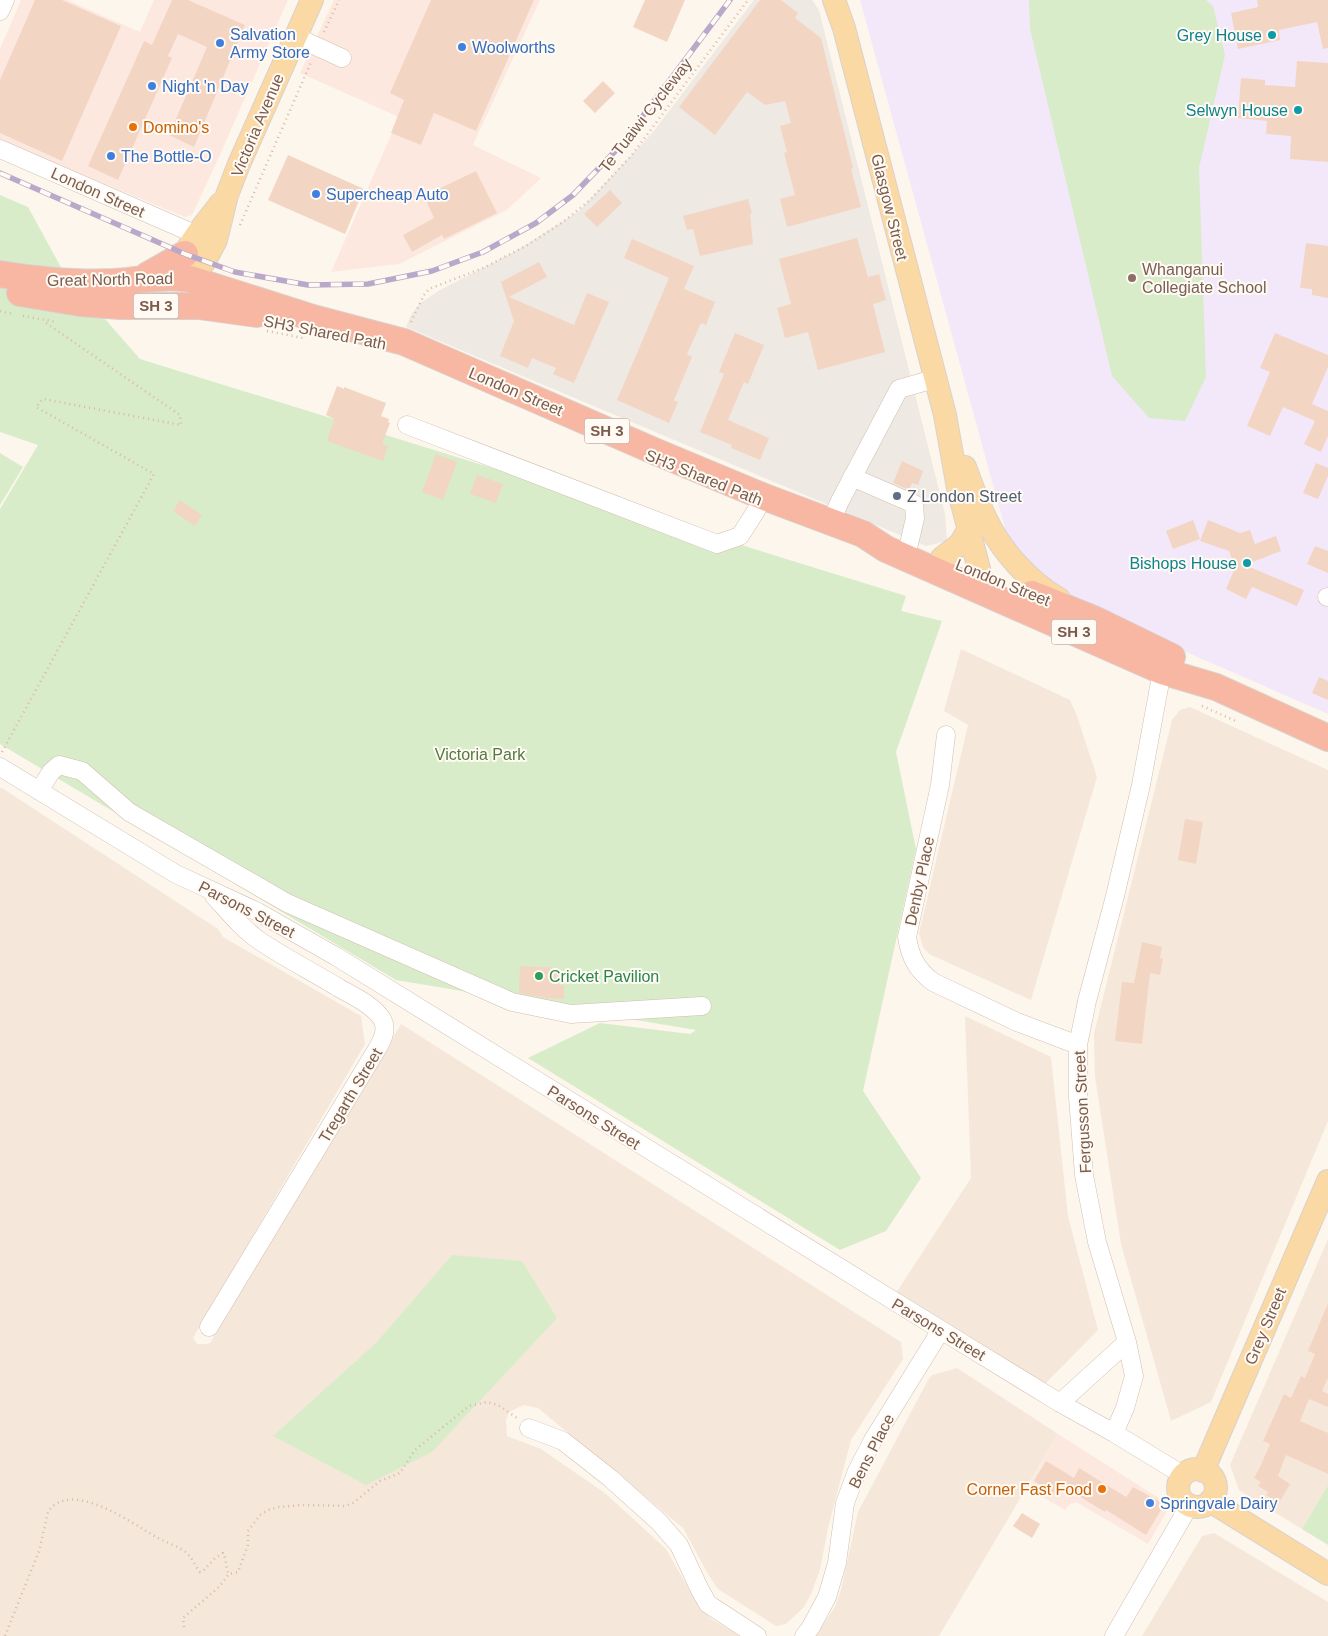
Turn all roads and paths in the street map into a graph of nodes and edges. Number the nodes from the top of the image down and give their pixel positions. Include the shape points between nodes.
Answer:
1 (5, 0) edge
2 (312, 0) edge
3 (339, 0) edge
4 (748, 0) edge
5 (834, 0) edge
6 (0, 11) edge
7 (296, 37) junction
8 (318, 48) junction
9 (342, 58) dead end
10 (0, 149) edge
11 (227, 196) junction
12 (238, 229) dead end
13 (191, 244) junction
14 (0, 274) edge
15 (190, 279) junction
16 (40, 280) junction
17 (138, 280) junction
18 (0, 290) edge
19 (0, 311) edge
20 (42, 320) junction
21 (402, 320) dead end
22 (58, 322) dead end
23 (310, 329) junction
24 (264, 331) dead end
25 (934, 379) junction
26 (945, 415) junction
27 (407, 425) dead end
28 (852, 477) junction
29 (762, 496) junction
30 (831, 521) junction
31 (969, 529) junction
32 (863, 534) junction
33 (909, 544) junction
34 (942, 558) junction
35 (983, 583) junction
36 (1096, 620) junction
37 (1162, 671) junction
38 (1216, 687) junction
39 (946, 735) dead end
40 (1328, 738) edge
41 (0, 755) edge
42 (0, 768) edge
43 (39, 791) junction
44 (210, 891) junction
45 (702, 1006) dead end
46 (1078, 1045) junction
47 (1328, 1181) edge
48 (209, 1327) dead end
49 (941, 1330) junction
50 (1127, 1342) junction
51 (1060, 1403) junction
52 (529, 1428) joint
53 (1114, 1433) junction
54 (1193, 1473) junction
55 (1200, 1504) junction
56 (229, 1574) junction
57 (1328, 1574) edge
58 (184, 1627) dead end
59 (5, 1636) edge
60 (757, 1636) edge
61 (804, 1636) edge
62 (1114, 1636) edge

1 - 6 street
2 - 7 main road, Victoria Avenue
3 - 8 path
4 - 21 path, Te Tuaiwi Cycleway via 632,156 595,195 563,222 526,246 483,268 429,289 411,322
5 - 25 main road, Glasgow Street via 844,28
7 - 8 street
7 - 11 main road, Victoria Avenue
8 - 9 street
8 - 12 path
10 - 13 street, London Street
11 - 13 main road, Victoria Avenue
11 - 15 main road, Victoria Avenue via 216,240
13 - 15 main road via 185,265
13 - 17 highway via 156,272
14 - 16 highway, Great North Road / SH 3
15 - 16 highway via 166,291 138,295 93,292
15 - 17 highway, Great North Road / SH 3
15 - 23 highway, London Street / SH 3
16 - 17 highway, Great North Road / SH 3
18 - 23 highway, Great North Road / SH 3 via 80,303 199,306 253,314
19 - 20 path
20 - 22 path
20 - 41 path via 180,415 181,425 43,400 36,407 154,474
23 - 24 path, SH3 Shared Path
23 - 29 highway, London Street / SH 3 via 404,342
25 - 26 main road, Glasgow Street
25 - 28 street via 899,389
26 - 31 main road, Glasgow Street
26 - 36 main road, Glasgow Street via 997,540 1036,582 1055,597
27 - 29 street via 718,544 740,536
28 - 30 street
28 - 33 street via 914,504 915,518
29 - 30 highway, London Street / SH 3
30 - 32 highway, London Street / SH 3
31 - 34 main road via 960,544
31 - 35 main road, Glasgow Street
32 - 33 highway, London Street / SH 3
32 - 35 highway, London Street / SH 3 via 886,549
33 - 34 highway, London Street / SH 3
34 - 35 highway, London Street / SH 3
35 - 36 highway, London Street / SH 3
35 - 37 highway, London Street / SH 3
36 - 38 highway, London Street / SH 3 via 1169,655
37 - 38 highway, London Street / SH 3
37 - 46 street, Fergusson Street via 1141,785
38 - 40 highway, London Street / SH 3
39 - 46 street, Denby Place via 940,785 907,937 909,950 922,974 933,982 1017,1022
42 - 43 street, Parsons Street
43 - 44 street, Parsons Street
43 - 45 street via 59,765 82,771 128,812 287,903 512,1002 571,1014
44 - 48 street, Tregarth Street via 259,940 374,1010 382,1019 384,1036
44 - 49 street, Parsons Street via 258,912 337,957
46 - 50 street, Fergusson Street via 1084,1175 1097,1242
47 - 54 main road, Grey Street
49 - 51 street, Parsons Street
49 - 61 street, Bens Place via 856,1471 845,1503 837,1564 827,1597
50 - 51 street
50 - 53 street, Fergusson Street via 1134,1376
51 - 53 street, Parsons Street
52 - 56 path via 498,1405 486,1402 469,1406 415,1450 400,1472 380,1481 353,1503 337,1507 279,1507 260,1515 248,1531 248,1546 238,1572
52 - 60 street via 563,1441 659,1522 679,1546 708,1604
53 - 54 street, Parsons Street
54 - 55 main road via 1178,1486 1178,1492 1180,1498
54 - 55 main road via 1213,1478 1215,1484 1214,1496
55 - 57 main road
55 - 62 street
56 - 58 path via 183,1618
56 - 59 path via 223,1553 200,1572 184,1551 110,1510 87,1501 61,1501 48,1512 39,1550

